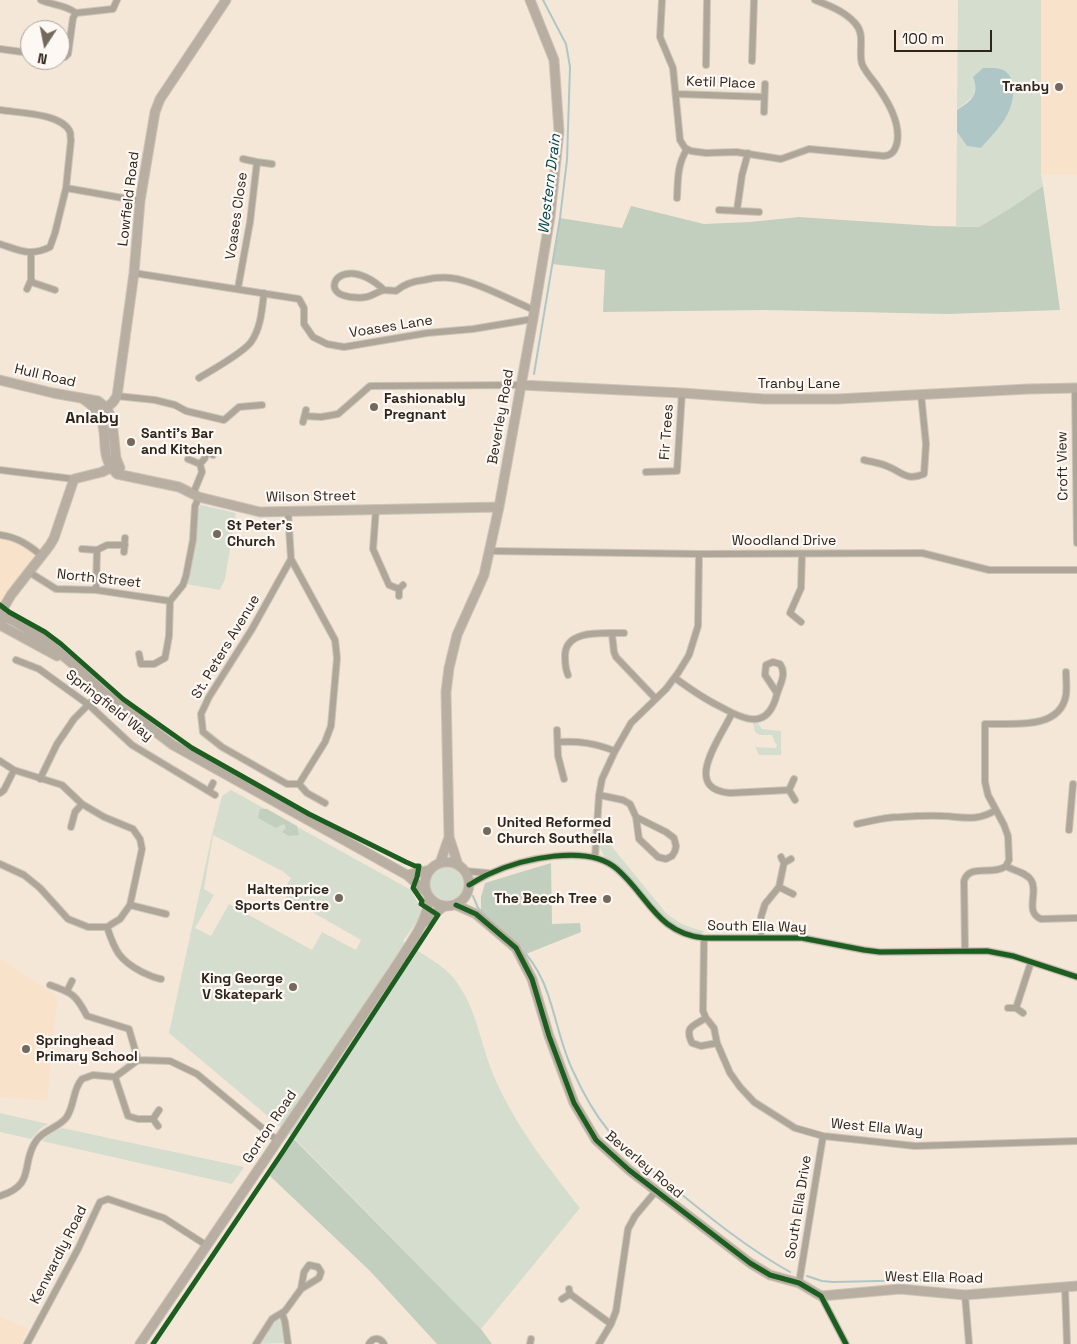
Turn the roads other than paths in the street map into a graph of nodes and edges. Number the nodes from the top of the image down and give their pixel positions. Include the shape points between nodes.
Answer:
1 (40, 0) edge
2 (117, 0) edge
3 (226, 0) edge
4 (530, 0) edge
5 (662, 0) edge
6 (707, 0) edge
7 (754, 0) edge
8 (816, 0) edge
9 (76, 13) junction
10 (70, 40) edge
11 (0, 49) edge
12 (20, 52) edge
13 (752, 61) dead end
14 (706, 65) dead end
15 (764, 84) dead end
16 (676, 94) junction
17 (764, 97) junction
18 (0, 110) edge
19 (764, 112) dead end
20 (688, 149) junction
21 (748, 153) junction
22 (243, 159) dead end
23 (257, 162) junction
24 (272, 164) dead end
25 (66, 188) junction
26 (677, 198) dead end
27 (140, 201) junction
28 (720, 210) dead end
29 (737, 210) junction
30 (759, 212) dead end
31 (0, 244) edge
32 (31, 254) junction
33 (134, 272) junction
34 (31, 280) junction
35 (238, 288) junction
36 (27, 289) dead end
37 (55, 290) dead end
38 (384, 290) junction
39 (264, 293) junction
40 (534, 315) junction
41 (202, 374) dead end
42 (0, 380) edge
43 (521, 385) junction
44 (1076, 388) edge
45 (682, 393) junction
46 (921, 394) junction
47 (117, 396) junction
48 (262, 405) dead end
49 (103, 410) junction
50 (305, 416) dead end
51 (213, 454) dead end
52 (188, 459) dead end
53 (864, 460) dead end
54 (200, 464) junction
55 (114, 466) junction
56 (0, 470) edge
57 (646, 472) dead end
58 (74, 480) junction
59 (196, 495) junction
60 (499, 507) junction
61 (376, 509) junction
62 (288, 512) junction
63 (0, 535) edge
64 (1077, 543) edge
65 (124, 545) dead end
66 (82, 549) dead end
67 (97, 550) junction
68 (489, 551) junction
69 (699, 554) junction
70 (802, 554) junction
71 (42, 556) junction
72 (290, 559) junction
73 (1077, 570) edge
74 (30, 572) junction
75 (96, 590) junction
76 (400, 590) dead end
77 (170, 602) junction
78 (0, 610) edge
79 (0, 617) edge
80 (801, 622) dead end
81 (0, 625) edge
82 (624, 633) dead end
83 (612, 634) junction
84 (140, 654) dead end
85 (16, 660) dead end
86 (73, 664) junction
87 (564, 671) dead end
88 (1066, 672) dead end
89 (675, 678) junction
90 (102, 691) junction
91 (777, 693) dead end
92 (655, 698) junction
93 (89, 705) junction
94 (732, 713) junction
95 (557, 730) dead end
96 (558, 742) junction
97 (615, 751) junction
98 (0, 761) edge
99 (14, 770) junction
100 (40, 779) junction
101 (564, 779) dead end
102 (794, 779) dead end
103 (213, 783) dead end
104 (1073, 783) edge
105 (299, 784) junction
106 (789, 790) junction
107 (0, 793) edge
108 (599, 795) junction
109 (795, 800) dead end
110 (326, 803) dead end
111 (82, 804) junction
112 (996, 810) junction
113 (636, 817) junction
114 (1073, 822) edge
115 (857, 824) dead end
116 (71, 827) dead end
117 (1069, 830) dead end
118 (449, 837) junction
119 (595, 858) junction
120 (791, 859) dead end
121 (440, 863) junction
122 (0, 864) edge
123 (458, 865) junction
124 (1006, 866) junction
125 (430, 870) junction
126 (465, 871) junction
127 (489, 873) junction
128 (407, 875) junction
129 (469, 885) junction
130 (779, 887) junction
131 (427, 894) junction
132 (793, 894) dead end
133 (466, 896) junction
134 (456, 904) junction
135 (130, 905) junction
136 (444, 906) junction
137 (476, 914) junction
138 (168, 915) dead end
139 (1077, 918) edge
140 (421, 925) junction
141 (107, 927) junction
142 (704, 938) junction
143 (761, 938) junction
144 (965, 950) junction
145 (1031, 962) junction
146 (1077, 977) edge
147 (72, 981) dead end
148 (50, 985) dead end
149 (152, 986) dead end
150 (67, 991) junction
151 (1008, 1008) dead end
152 (1016, 1008) junction
153 (1023, 1013) dead end
154 (706, 1018) junction
155 (717, 1043) junction
156 (138, 1060) junction
157 (115, 1077) junction
158 (159, 1110) dead end
159 (153, 1119) junction
160 (158, 1126) dead end
161 (823, 1136) junction
162 (278, 1141) junction
163 (1077, 1141) edge
164 (656, 1191) junction
165 (0, 1196) edge
166 (206, 1245) junction
167 (799, 1283) junction
168 (1077, 1286) edge
169 (1065, 1287) junction
170 (302, 1289) dead end
171 (965, 1295) junction
172 (821, 1296) junction
173 (562, 1299) dead end
174 (282, 1314) junction
175 (611, 1324) junction
176 (27, 1344) edge
177 (140, 1344) edge
178 (256, 1344) edge
179 (288, 1344) edge
180 (369, 1344) edge
181 (384, 1344) edge
182 (598, 1344) edge
183 (846, 1344) edge
184 (969, 1344) edge
185 (1067, 1344) edge

1 - 9 street via 70,8
2 - 9 street via 113,9
3 - 27 main road, Lowfield Road via 160,99 152,126
4 - 40 main road, Beverley Road via 554,60 559,131 550,217
5 - 16 street via 660,37 670,60
6 - 14 street
7 - 13 street
8 - 21 street via 843,12 860,32 862,64 885,98 897,129 893,152 884,156 809,149 781,158
9 - 10 street
11 - 12 street
15 - 17 street, Ketil Place
16 - 17 street, Ketil Place
16 - 20 street via 680,140
17 - 19 street, Ketil Place
18 - 25 street via 50,117 60,121 70,132
20 - 21 street via 706,153
20 - 26 street via 679,166
21 - 29 street
22 - 23 street, Voases Close
23 - 24 street
23 - 35 street, Voases Close
25 - 27 street
25 - 32 street via 50,247
27 - 33 main road, Lowfield Road
28 - 29 street
29 - 30 street
31 - 32 street
32 - 34 street
33 - 35 street, Voases Lane
33 - 47 main road, Lowfield Road
34 - 36 street
34 - 37 street
35 - 39 street, Voases Lane
38 - 38 street via 363,298 344,296 335,287 340,277 355,274 373,281
38 - 40 street via 396,291 415,281 451,278 467,281
39 - 40 street, Voases Lane via 299,299 304,308 304,324 313,337 344,347 473,329
39 - 41 street via 260,321 251,343
40 - 43 main road, Beverley Road
42 - 49 main road, Hull Road via 98,401
43 - 45 main road, Tranby Lane
43 - 50 street via 370,386 338,414
43 - 60 main road, Beverley Road
44 - 46 main road, Tranby Lane
44 - 64 street, Croft View
45 - 46 main road, Tranby Lane via 764,399
45 - 57 street, Fir Trees via 677,470
46 - 53 street via 926,444 924,474 915,477 902,474
47 - 48 street via 155,400 224,420 239,407
47 - 49 main road
49 - 55 main road, Wilson Street via 112,421
51 - 54 street via 202,451 205,458
52 - 54 street
54 - 59 street via 202,472
55 - 58 main road
55 - 59 main road, Wilson Street via 128,478 179,487
56 - 58 street
58 - 71 main road via 54,538
59 - 62 main road, Wilson Street via 260,512
59 - 77 street via 193,540 186,576
60 - 61 main road, Wilson Street
60 - 68 main road, Beverley Road
61 - 62 main road, Wilson Street
61 - 76 street via 373,549 390,585
62 - 72 street
63 - 71 street via 22,541
65 - 67 street via 107,545
66 - 67 street
67 - 75 street
68 - 69 street, Woodland Drive
68 - 118 main road, Beverley Road via 484,575 458,635 449,668 446,692
69 - 70 street, Woodland Drive
69 - 89 street via 698,626 689,656
70 - 73 street, Woodland Drive via 922,554 989,570
70 - 80 street via 801,588 790,613
71 - 74 main road
72 - 105 street via 335,640 337,658 331,726
72 - 105 street, St. Peters Avenue via 201,714 204,732 222,747 287,784
74 - 75 street, North Street via 56,589
74 - 78 main road
75 - 77 street, North Street
77 - 84 street via 165,658 154,664 141,664
79 - 86 main road, Springfield Way via 12,620 43,638
81 - 86 main road, Springfield Way
82 - 83 street
83 - 87 street via 594,633 568,642
83 - 92 street via 616,657
85 - 93 street, Springfield Way via 40,669
86 - 90 main road, Springfield Way
88 - 112 street via 1065,699 1051,717 1034,723 985,724 985,782
89 - 92 street
89 - 94 street via 696,694
90 - 93 street
90 - 128 main road, Springfield Way via 173,745
91 - 94 street via 773,707 763,718 751,720
92 - 97 street via 631,723
93 - 100 street via 74,719 57,744
93 - 103 street, Springfield Way via 132,745 212,793
94 - 106 street via 707,760 705,770 709,784 714,789 730,793
95 - 96 street
96 - 97 street via 581,741
96 - 101 street
97 - 108 street via 602,779
98 - 99 street
99 - 100 street
99 - 107 street
100 - 111 street via 62,785
102 - 106 street
104 - 114 street
105 - 110 street via 307,793
106 - 109 street
108 - 113 street via 624,800 630,804
108 - 119 street
111 - 116 street
111 - 135 street via 133,829 140,839 142,849
112 - 115 street via 977,818 899,817
112 - 124 street via 1008,836 1009,860
113 - 113 street via 674,838 676,846 672,856 666,859 658,857 639,839
114 - 117 street
118 - 121 main road, Beverley Road
118 - 123 main road, Beverley Road
119 - 127 street, South Ella Way via 542,858
119 - 142 street, South Ella Way via 617,869 664,923 688,936
120 - 130 street via 782,860
121 - 123 main road
121 - 125 main road
122 - 141 street via 24,875 68,919 88,927
123 - 126 main road
124 - 139 street via 1031,880 1036,917
124 - 144 street via 966,876
125 - 128 main road
125 - 131 main road via 424,883
126 - 127 street, South Ella Way
126 - 129 main road
127 - 129 street, South Ella Way
128 - 131 main road, Springfield Way
129 - 133 main road
130 - 132 street
130 - 143 street via 765,904 760,917
131 - 136 main road via 433,902
131 - 140 main road, Gorton Road via 428,908
133 - 134 main road
133 - 137 main road, Beverley Road
134 - 136 main road
134 - 137 main road, Beverley Road
135 - 138 street
135 - 141 street via 120,919
136 - 140 main road, Gorton Road
137 - 164 main road, Beverley Road via 516,948 532,979 574,1103 596,1140
140 - 162 main road, Gorton Road
141 - 149 street via 114,948 128,965 158,978
142 - 143 street, South Ella Way
142 - 154 street, West Ella Way via 703,1011
143 - 144 street, South Ella Way via 810,939 880,952
144 - 145 street, South Ella Way via 1000,953
145 - 146 street, South Ella Way
145 - 152 street
147 - 150 street
148 - 150 street
150 - 156 street via 77,998 85,1019 128,1029
151 - 152 street
152 - 153 street
154 - 155 street, West Ella Way via 714,1028
154 - 155 street via 695,1024 688,1034 692,1043 701,1046
155 - 161 street, West Ella Way via 730,1073 754,1102 795,1128
156 - 157 street
156 - 162 street via 170,1061 197,1074
157 - 159 street via 128,1116
157 - 165 street via 92,1075 82,1079 66,1118 35,1142 22,1182
158 - 159 street
159 - 160 street
161 - 163 street, West Ella Way via 915,1146
161 - 167 street, South Ella Drive
162 - 166 main road, Gorton Road
164 - 167 main road, Beverley Road via 750,1263 770,1275
164 - 175 street via 628,1229 621,1285
166 - 176 street, Kenwardly Road via 164,1218 108,1199 100,1202
166 - 177 main road, Gorton Road
167 - 172 main road, Beverley Road
168 - 169 main road, West Ella Road
169 - 171 main road, West Ella Road
169 - 185 street
170 - 174 street
171 - 172 main road, West Ella Road via 900,1289
171 - 184 street
172 - 183 street
173 - 175 street via 569,1292
174 - 178 street via 272,1319
174 - 179 street
175 - 182 street
180 - 181 street via 376,1338

